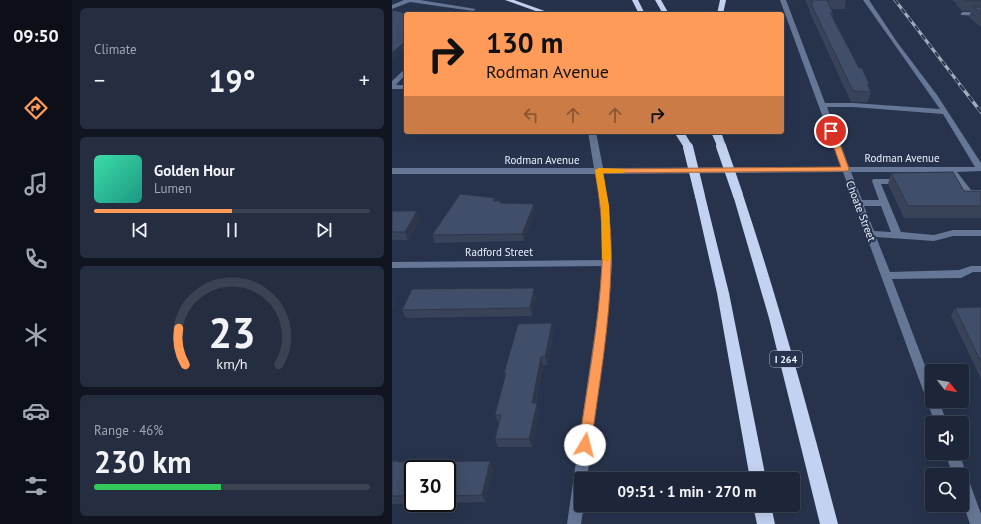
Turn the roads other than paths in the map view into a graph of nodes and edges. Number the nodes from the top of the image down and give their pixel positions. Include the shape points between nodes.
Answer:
1 (409, 0) edge
2 (508, 0) edge
3 (635, 0) edge
4 (658, 0) edge
5 (723, 0) edge
6 (783, 0) edge
7 (866, 0) edge
8 (392, 7) edge
9 (473, 9) dead end
10 (544, 12) edge
11 (641, 12) edge
12 (665, 12) edge
13 (720, 12) edge
14 (963, 14) edge
15 (981, 14) edge
16 (404, 72) edge
17 (392, 86) edge
18 (404, 87) edge
19 (822, 105) junction
20 (945, 112) junction
21 (592, 134) edge
22 (680, 134) edge
23 (685, 134) edge
24 (717, 134) edge
25 (720, 134) edge
26 (688, 146) junction
27 (721, 146) junction
28 (846, 169) junction
29 (951, 169) junction
30 (981, 169) edge
31 (599, 170) junction
32 (392, 171) edge
33 (913, 181) edge
34 (981, 193) edge
35 (858, 203) junction
36 (884, 203) junction
37 (981, 233) edge
38 (870, 234) junction
39 (897, 235) junction
40 (607, 263) junction
41 (392, 265) edge
42 (981, 269) edge
43 (886, 276) junction
44 (925, 381) edge
45 (757, 472) edge
46 (969, 501) edge
47 (763, 512) edge
48 (574, 524) edge
49 (766, 524) edge
50 (829, 524) edge
51 (977, 524) edge

1 - 8 street
1 - 9 street
2 - 10 highway
3 - 11 highway
4 - 12 highway
5 - 13 highway
6 - 19 street, Choate Street
7 - 20 street
14 - 15 street
16 - 17 street
17 - 18 street
19 - 20 street
19 - 28 street, Choate Street
20 - 30 street
21 - 31 street
22 - 26 highway
23 - 26 highway
24 - 27 highway, I 264
25 - 27 highway
26 - 45 highway, bridge via 723,293
27 - 50 highway, I 264, bridge via 755,246
28 - 29 street, Rodman Avenue
28 - 31 street, Rodman Avenue
28 - 35 street, Choate Street
29 - 30 street, Rodman Avenue
29 - 34 street via 968,193
31 - 32 street, Rodman Avenue
31 - 40 street via 605,206
33 - 36 street via 876,181
35 - 36 street
35 - 38 street, Choate Street
36 - 39 street
37 - 39 street via 953,233 934,238
38 - 39 street
38 - 43 street, Choate Street
40 - 41 street, Radford Street
40 - 48 street via 604,304
42 - 43 street via 971,269 961,274
43 - 44 street, Choate Street
46 - 51 street
47 - 49 highway

